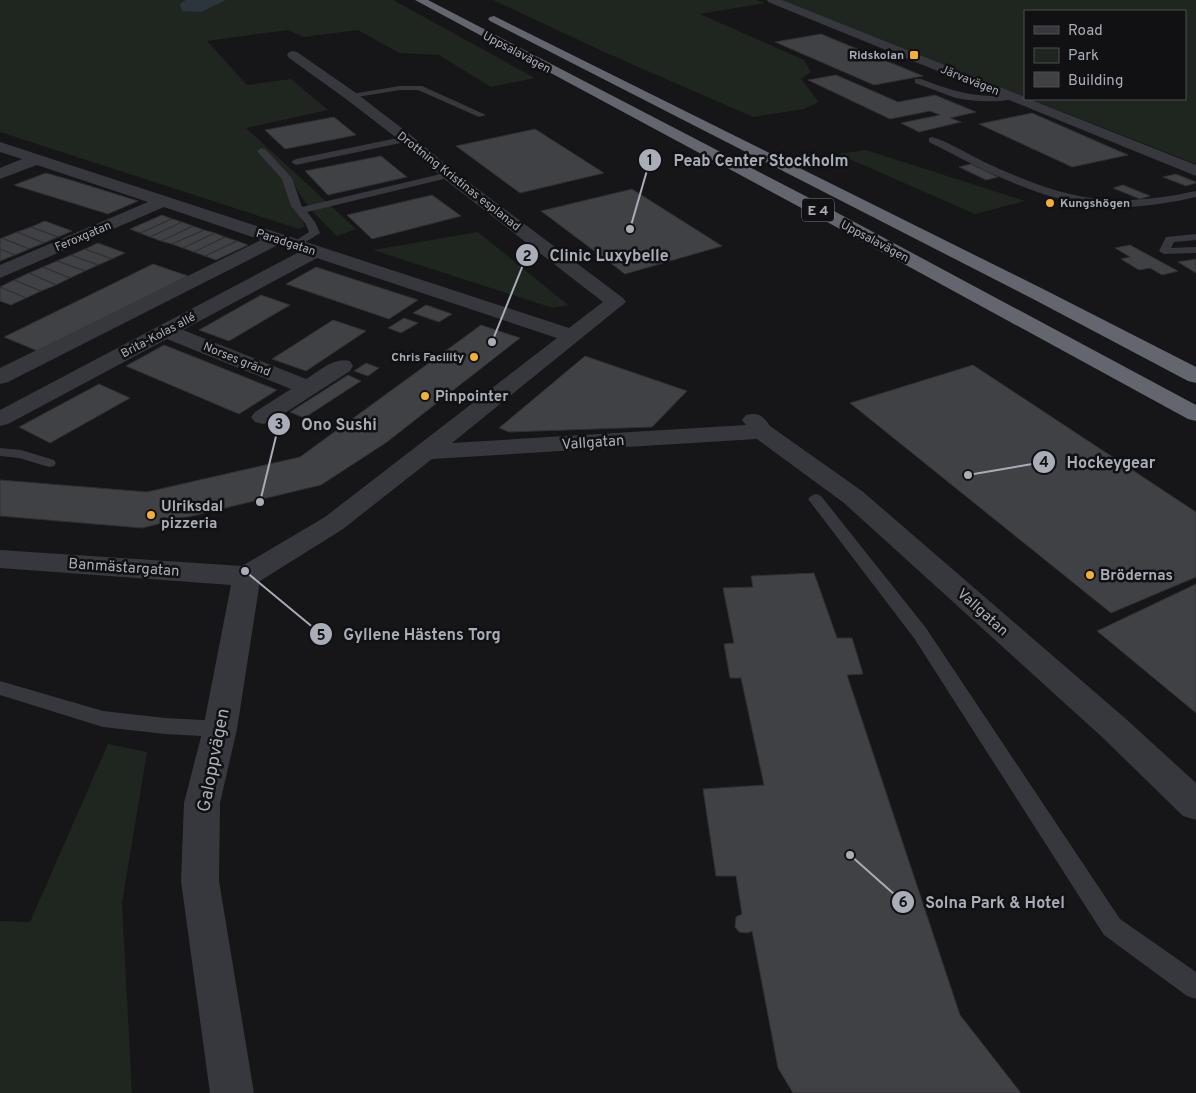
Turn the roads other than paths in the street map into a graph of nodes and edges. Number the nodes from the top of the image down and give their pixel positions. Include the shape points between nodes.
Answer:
1 (420, 0) edge
2 (772, 0) edge
3 (482, 13) dead end
4 (293, 55) dead end
5 (918, 81) dead end
6 (351, 96) junction
7 (1012, 97) junction
8 (482, 115) dead end
9 (407, 138) junction
10 (932, 140) dead end
11 (0, 147) edge
12 (262, 151) dead end
13 (37, 159) junction
14 (296, 162) dead end
15 (1196, 171) edge
16 (0, 174) edge
17 (449, 175) junction
18 (1196, 194) edge
19 (165, 201) junction
20 (300, 211) junction
21 (1196, 237) edge
22 (286, 242) junction
23 (1196, 250) edge
24 (316, 251) junction
25 (0, 272) edge
26 (1042, 296) junction
27 (166, 331) junction
28 (572, 336) junction
29 (342, 366) dead end
30 (1196, 367) edge
31 (1196, 376) edge
32 (0, 377) edge
33 (308, 388) junction
34 (1196, 414) edge
35 (263, 417) dead end
36 (0, 418) edge
37 (0, 452) edge
38 (424, 452) junction
39 (49, 463) dead end
40 (816, 499) dead end
41 (7, 563) edge
42 (247, 576) junction
43 (0, 688) edge
44 (220, 729) junction
45 (1196, 805) edge
46 (1196, 987) edge
47 (232, 1093) edge

1 - 34 highway, Uppsalavägen / E 4
2 - 7 street, Järvavägen
3 - 26 highway, Uppsalavägen / E 4
4 - 6 street, Drottning Kristinas esplanad
5 - 7 lane via 959,96
6 - 8 lane via 420,88
6 - 9 street, Drottning Kristinas esplanad
7 - 15 street, Järvavägen
9 - 14 lane
9 - 17 street, Drottning Kristinas esplanad
10 - 18 lane via 1021,181 1085,201 1144,202
11 - 13 street, Paradgatan
12 - 20 lane via 287,178
13 - 16 street
13 - 19 street, Paradgatan
17 - 20 lane
17 - 28 street, Drottning Kristinas esplanad via 616,302
19 - 22 street, Paradgatan
19 - 25 street, Feroxgatan
20 - 22 lane via 315,233
21 - 23 lane via 1170,239 1164,251
22 - 24 street, Paradgatan
22 - 32 street
24 - 27 street, Brita-Kolas allé
24 - 28 street, Paradgatan
26 - 30 highway, E 4
26 - 31 highway, Uppsalavägen / E 4
27 - 33 street, Norses gränd
27 - 36 street, Brita-Kolas allé
28 - 38 street, Drottning Kristinas esplanad
29 - 33 street
33 - 35 street
37 - 39 lane via 21,454
38 - 42 street, Drottning Kristinas esplanad via 334,523
38 - 45 street, Vallgatan via 758,426 853,497 1114,728
40 - 46 lane via 920,633 1112,927
41 - 42 street, Banmästargatan
42 - 44 street, Galoppvägen
43 - 44 lane via 102,719
44 - 47 street, Galoppvägen via 202,803 200,881

